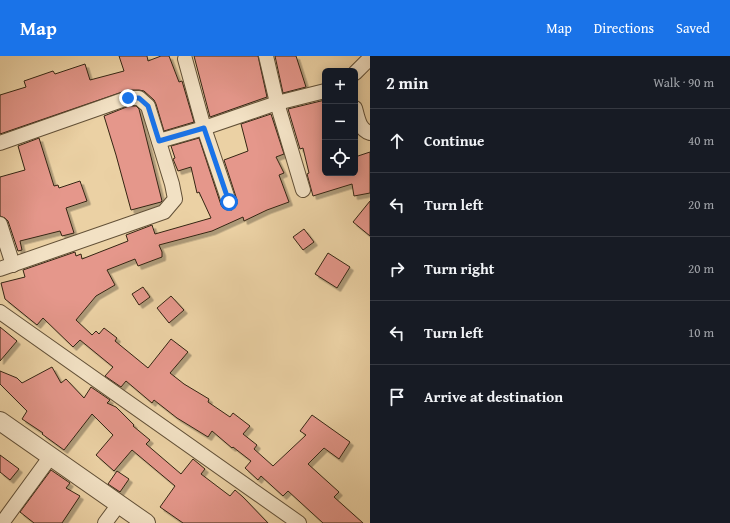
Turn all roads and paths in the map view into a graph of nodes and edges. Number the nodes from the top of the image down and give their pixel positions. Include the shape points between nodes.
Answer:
1 (266, 56) edge
2 (370, 56) edge
3 (186, 59) dead end
4 (358, 70) edge
5 (322, 92) edge
6 (277, 103) junction
7 (358, 120) edge
8 (204, 128) junction
9 (370, 133) edge
10 (159, 141) junction
11 (0, 143) edge
12 (302, 190) dead end
13 (229, 202) dead end
14 (0, 224) edge
15 (7, 267) edge
16 (0, 312) edge
17 (0, 421) edge
18 (51, 456) junction
19 (119, 504) junction
20 (2, 523) edge
21 (105, 523) edge
22 (146, 523) edge
23 (299, 523) edge

1 - 6 street
2 - 4 street
3 - 8 street
5 - 6 street
6 - 8 street
6 - 12 street
7 - 9 street via 366,132
8 - 10 street
8 - 13 street
10 - 11 street via 148,106 139,98 128,98
10 - 15 street via 175,199 164,212
14 - 15 street
16 - 23 street
17 - 18 street
18 - 19 street
18 - 20 street
19 - 21 street
19 - 22 street

